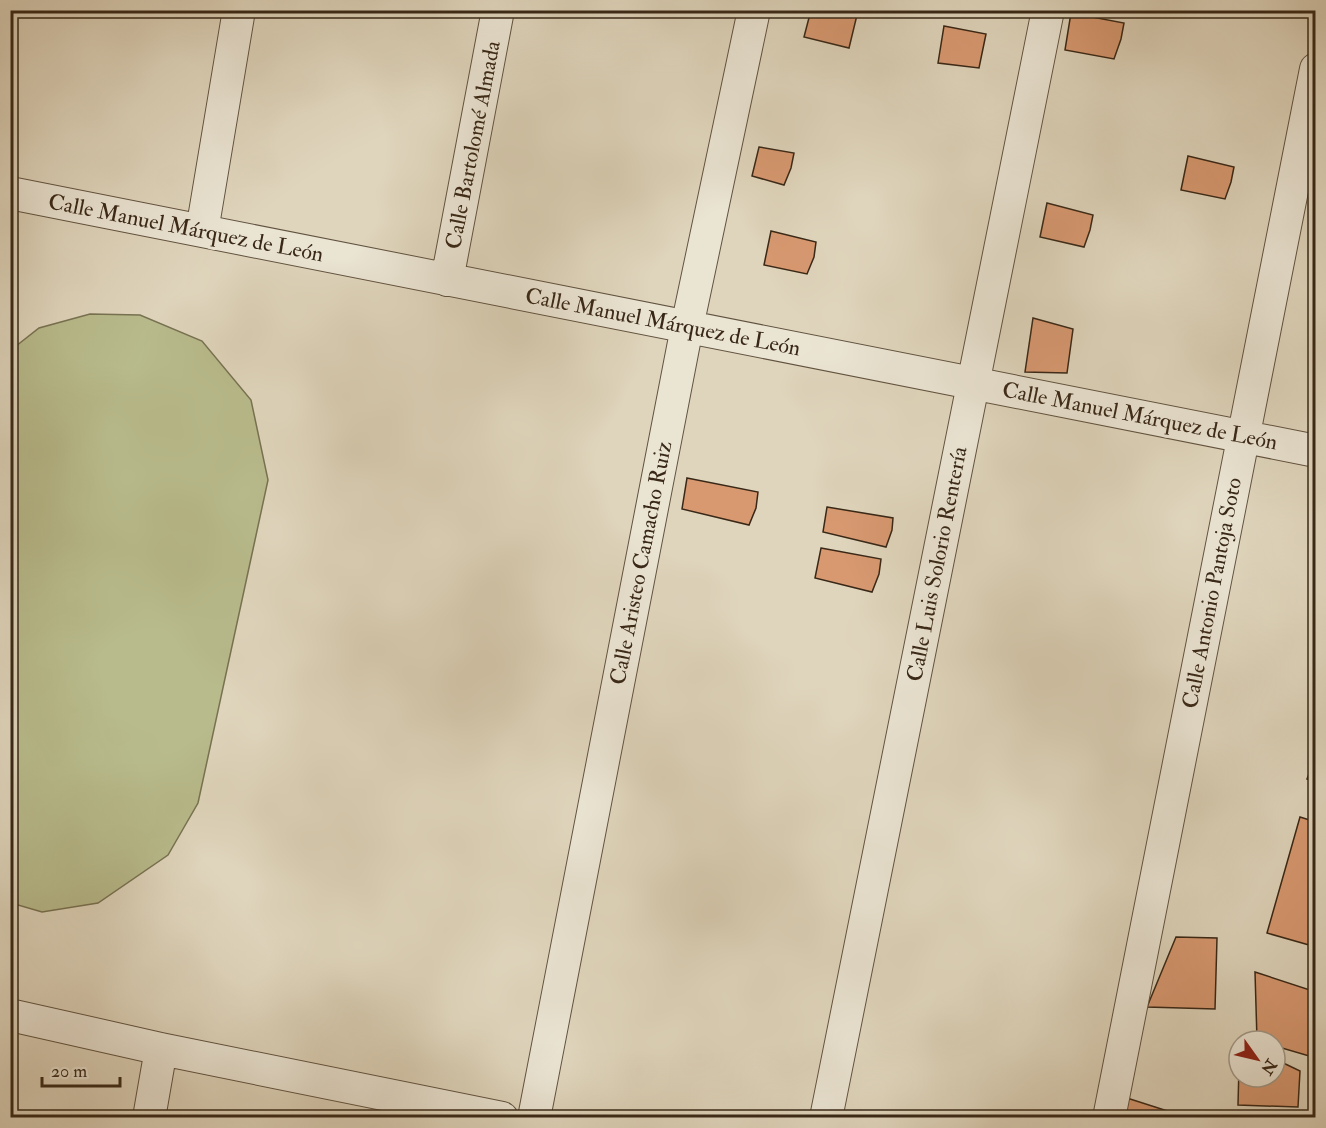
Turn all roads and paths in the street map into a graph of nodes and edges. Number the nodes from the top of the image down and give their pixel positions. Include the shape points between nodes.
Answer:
1 (239, 10) edge
2 (498, 10) edge
3 (754, 10) edge
4 (1048, 10) edge
5 (1316, 69) edge
6 (10, 194) edge
7 (202, 231) junction
8 (447, 280) junction
9 (687, 327) junction
10 (973, 383) junction
11 (1243, 436) junction
12 (1316, 451) edge
13 (10, 1015) edge
14 (161, 1049) junction
15 (149, 1118) edge
16 (502, 1118) edge
17 (534, 1118) edge
18 (826, 1118) edge
19 (1109, 1118) edge

1 - 7 street
2 - 8 street, Calle Bartolomé Almada
3 - 9 street, Calle Aristeo Camacho Ruiz
4 - 10 street, Calle Luis Solorio Rentería
5 - 11 street, Calle Antonio Pantoja Soto
6 - 7 street, Calle Manuel Márquez de León
7 - 8 street, Calle Manuel Márquez de León
8 - 9 street, Calle Manuel Márquez de León
9 - 10 street, Calle Manuel Márquez de León
9 - 17 street, Calle Aristeo Camacho Ruiz
10 - 11 street, Calle Manuel Márquez de León
10 - 18 street, Calle Luis Solorio Rentería
11 - 12 street, Calle Manuel Márquez de León
11 - 19 street, Calle Antonio Pantoja Soto
13 - 14 street
14 - 15 street
14 - 16 street

